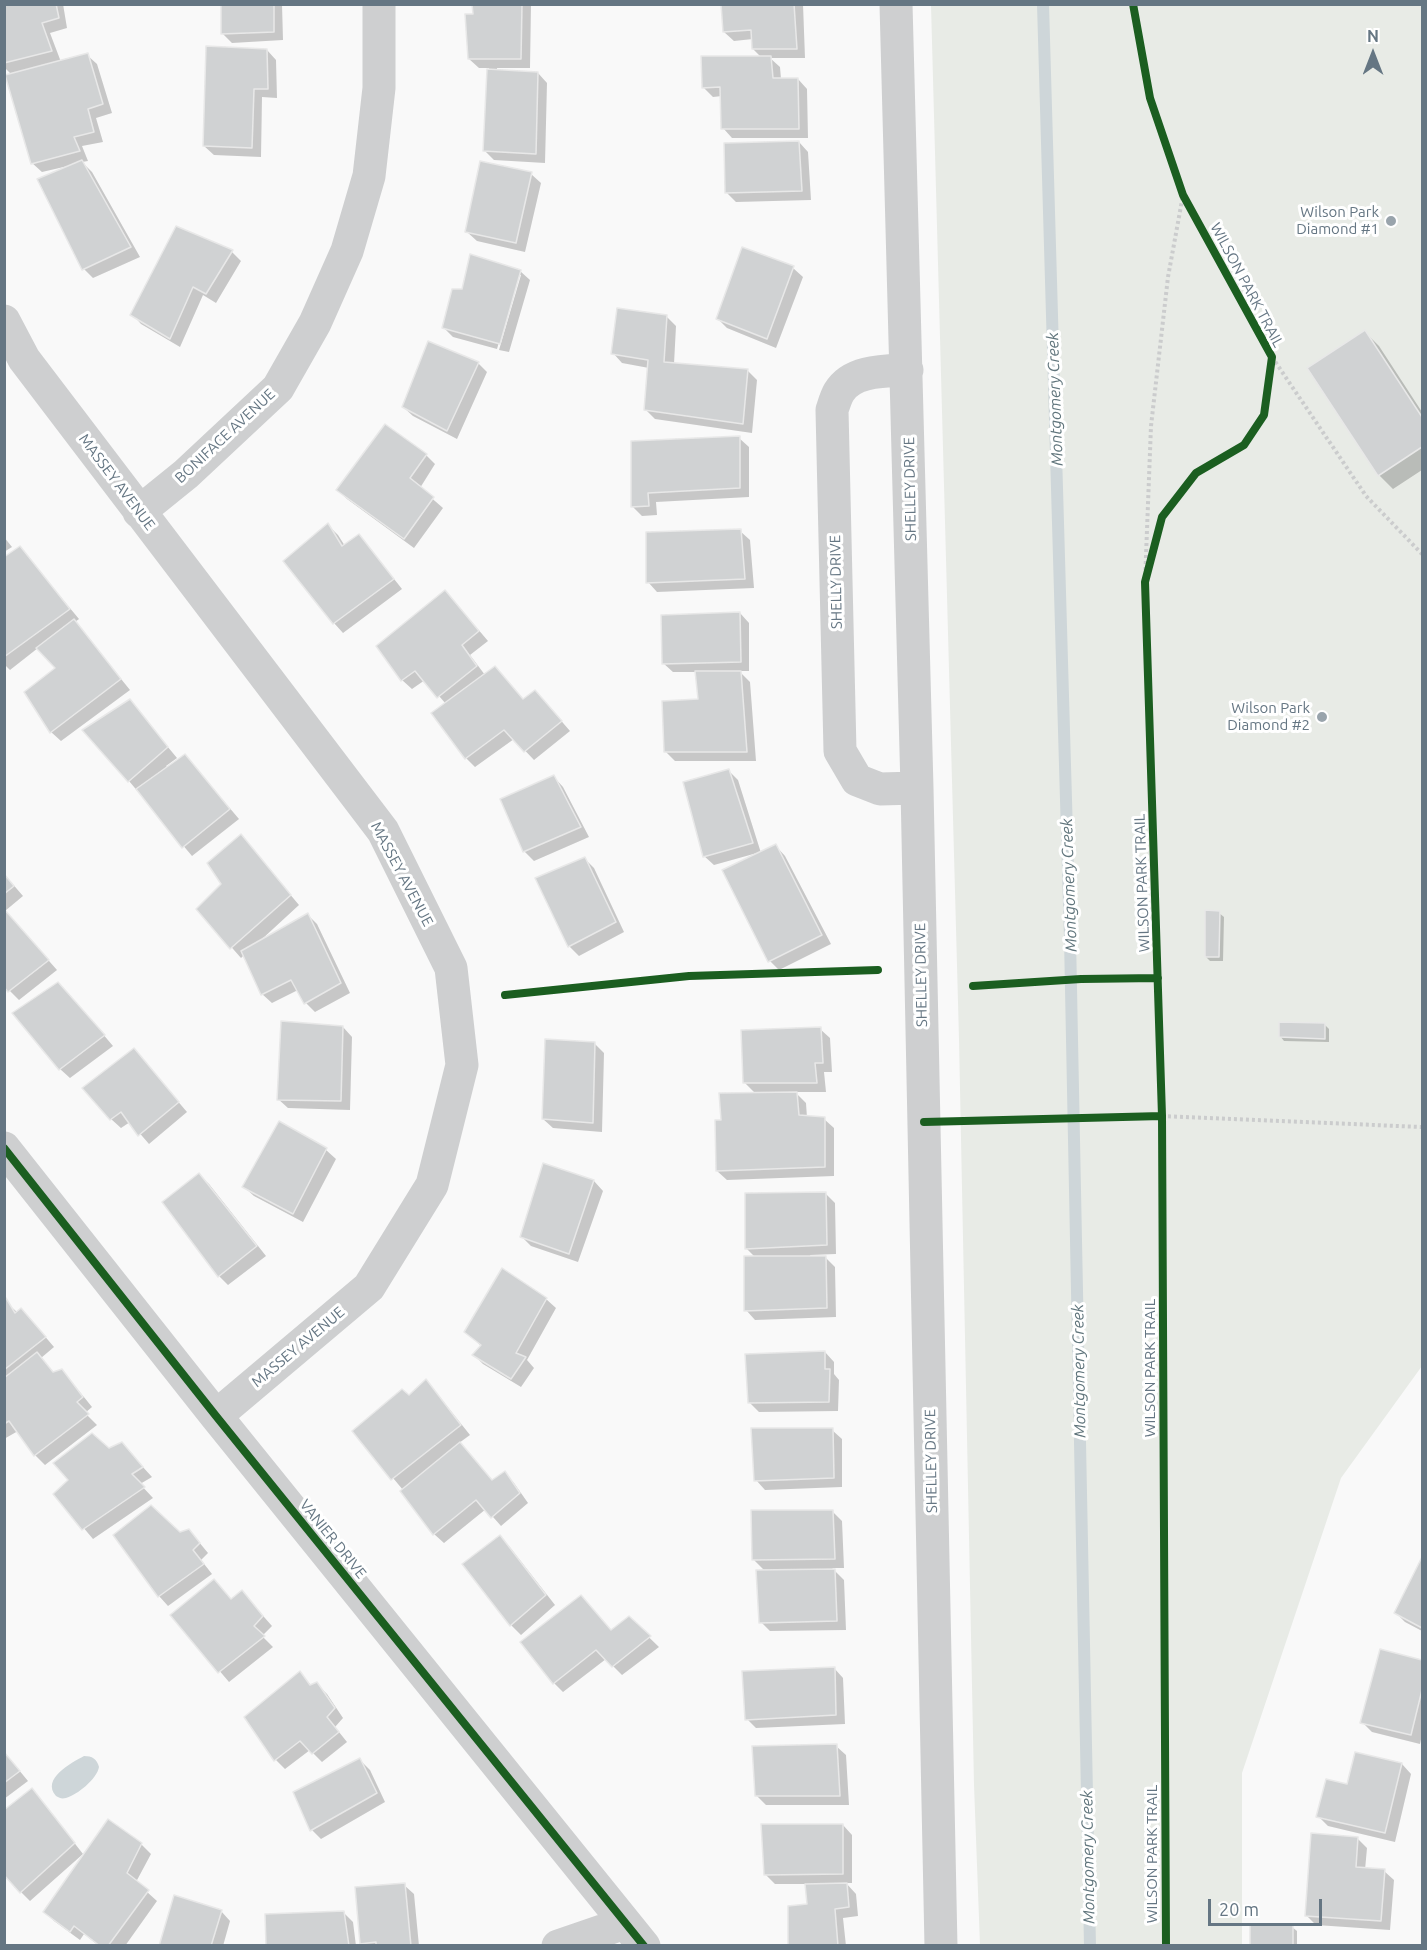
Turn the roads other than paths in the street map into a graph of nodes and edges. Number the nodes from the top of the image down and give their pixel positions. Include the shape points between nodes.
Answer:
1 (379, 4) edge
2 (896, 4) edge
3 (4, 321) edge
4 (907, 370) junction
5 (139, 512) junction
6 (917, 788) junction
7 (4, 1148) edge
8 (216, 1416) junction
9 (635, 1934) edge
10 (558, 1946) edge
11 (941, 1946) edge

1 - 5 street, BONIFACE AVENUE via 379,88 369,176 347,251 315,323 278,388
2 - 4 street, SHELLEY DRIVE
3 - 5 street, MASSEY AVENUE via 24,359
4 - 6 street, SHELLEY DRIVE
4 - 6 street, SHELLY DRIVE via 880,371 854,378 840,390 832,410 840,751 857,780 880,789
5 - 8 street, MASSEY AVENUE via 383,831 451,968 462,1065 432,1185 369,1287
6 - 11 street, SHELLEY DRIVE
7 - 8 street, VANIER DRIVE
8 - 9 street, VANIER DRIVE
9 - 10 street

